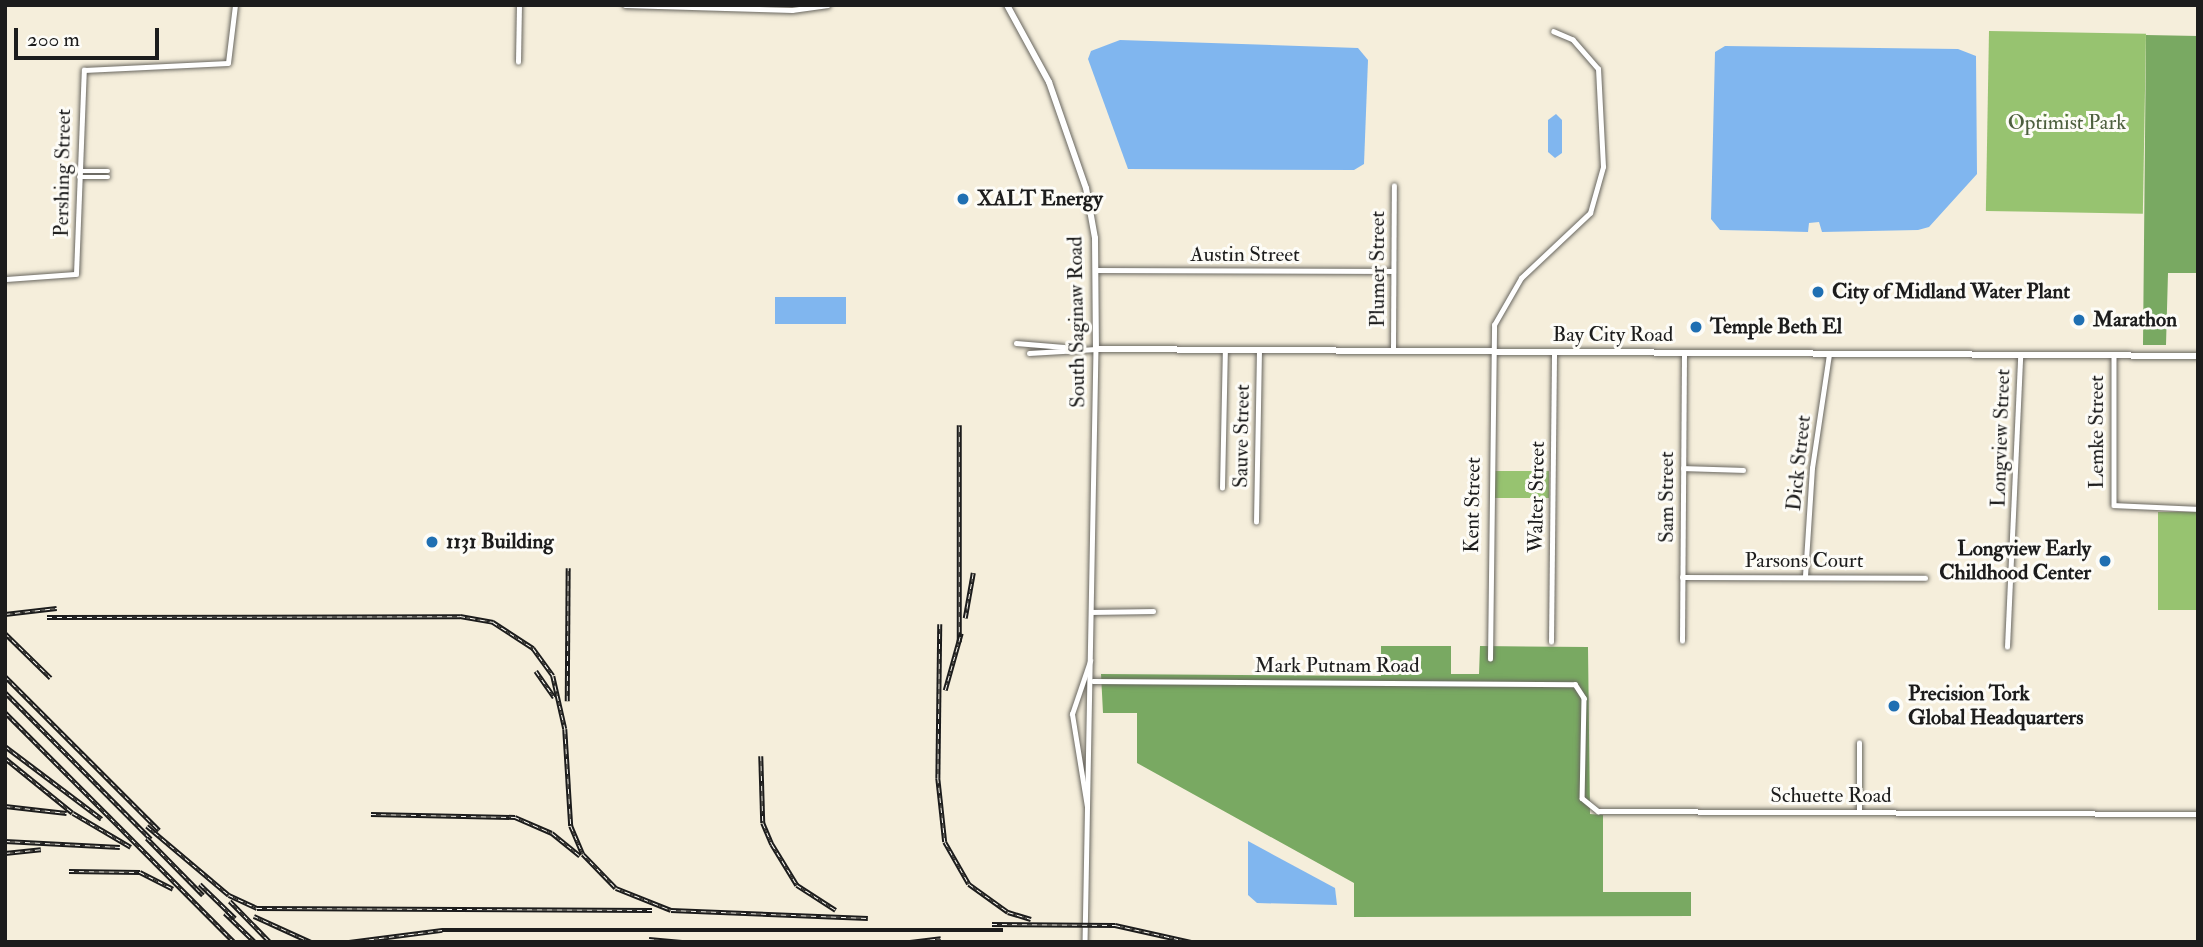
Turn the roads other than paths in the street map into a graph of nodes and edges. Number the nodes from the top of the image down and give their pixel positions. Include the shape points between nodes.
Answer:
1 (235, 5) edge
2 (519, 5) edge
3 (625, 5) edge
4 (828, 5) edge
5 (1007, 5) edge
6 (1554, 32) dead end
7 (518, 62) dead end
8 (79, 174) junction
9 (108, 174) dead end
10 (1394, 186) dead end
11 (1096, 270) junction
12 (1393, 271) junction
13 (5, 279) edge
14 (1016, 343) dead end
15 (1072, 348) junction
16 (1096, 349) junction
17 (1225, 350) junction
18 (1259, 350) junction
19 (1393, 351) junction
20 (1491, 352) junction
21 (1554, 352) junction
22 (1029, 353) dead end
23 (1684, 353) junction
24 (1829, 354) junction
25 (2020, 356) junction
26 (2114, 356) junction
27 (2198, 356) edge
28 (1683, 468) junction
29 (1743, 470) dead end
30 (1222, 488) dead end
31 (2198, 509) edge
32 (1256, 522) dead end
33 (1805, 576) junction
34 (1682, 577) junction
35 (1925, 578) dead end
36 (1153, 611) dead end
37 (1092, 612) junction
38 (1682, 641) dead end
39 (1551, 642) dead end
40 (2007, 647) dead end
41 (1092, 657) junction
42 (1490, 659) dead end
43 (1093, 681) junction
44 (1579, 688) joint
45 (1859, 743) dead end
46 (1087, 812) junction
47 (1859, 812) junction
48 (2198, 814) edge
49 (1085, 942) edge

1 - 8 street, Pershing Street via 232,58 223,65 85,70
2 - 7 street
3 - 4 street
5 - 11 main road, South Saginaw Road via 1074,144 1091,214
6 - 20 street, Kent Street via 1588,53 1602,83 1599,188 1574,233 1506,297 1494,325
8 - 9 street
8 - 13 street, Pershing Street via 74,277
10 - 12 street, Plumer Street
11 - 12 street, Austin Street
11 - 16 main road, South Saginaw Road
12 - 19 street, Plumer Street
14 - 15 street
15 - 16 street, Bay City Road
15 - 22 street, Bay City Road
16 - 17 main road, Bay City Road
16 - 37 street, South Saginaw Road
17 - 18 main road, Bay City Road
17 - 30 street
18 - 19 main road, Bay City Road
18 - 32 street, Sauve Street
19 - 20 main road, Bay City Road
20 - 21 main road, Bay City Road
20 - 42 street, Kent Street
21 - 23 main road, Bay City Road
21 - 39 street, Walter Street
23 - 24 main road, Bay City Road
23 - 28 street, Sam Street
24 - 25 main road, Bay City Road
24 - 33 street, Dick Street via 1812,468
25 - 26 main road, Bay City Road
25 - 40 street, Longview Street
26 - 27 main road, Bay City Road
26 - 31 street, Lemke Street via 2116,508
28 - 29 street
28 - 34 street, Sam Street
33 - 34 street, Parsons Court
33 - 35 street, Parsons Court
34 - 38 street, Sam Street
36 - 37 street
37 - 41 street, South Saginaw Road
41 - 43 street, South Saginaw Road
41 - 46 street, South Saginaw Road via 1072,714
43 - 44 street, Mark Putnam Road via 1566,682
43 - 46 street, South Saginaw Road
44 - 47 street, Schuette Road via 1582,798 1590,810
45 - 47 street
46 - 49 street, South Saginaw Road
47 - 48 street, Schuette Road

